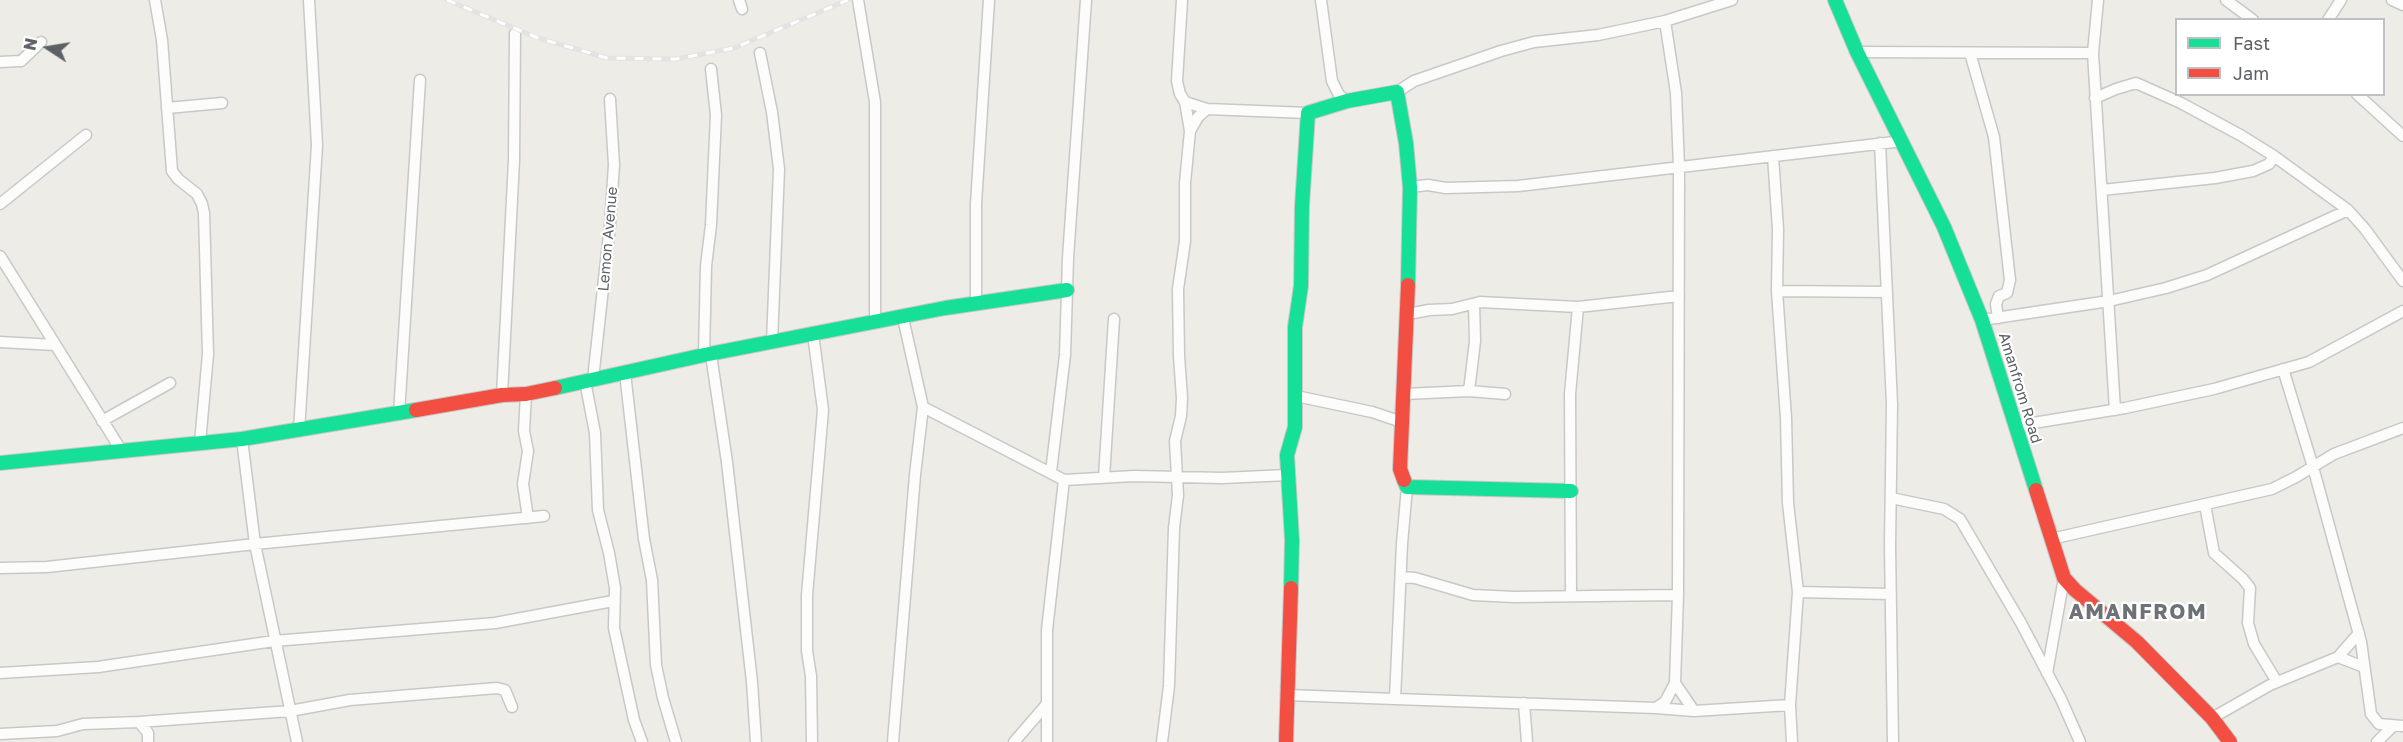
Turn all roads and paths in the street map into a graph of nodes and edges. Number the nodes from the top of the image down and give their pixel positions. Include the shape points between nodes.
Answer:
1 (155, 0) edge
2 (309, 0) edge
3 (858, 0) edge
4 (989, 0) edge
5 (1086, 0) edge
6 (1182, 0) edge
7 (1321, 0) edge
8 (1732, 0) edge
9 (1835, 0) edge
10 (2098, 0) edge
11 (2226, 0) edge
12 (2341, 0) edge
13 (2392, 0) edge
14 (2403, 4) edge
15 (2250, 18) edge
16 (2329, 18) edge
17 (1665, 21) junction
18 (515, 33) dead end
19 (41, 42) dead end
20 (1857, 52) junction
21 (760, 53) dead end
22 (1970, 53) junction
23 (2092, 53) junction
24 (0, 62) edge
25 (711, 69) dead end
26 (420, 80) dead end
27 (1397, 92) junction
28 (2359, 96) edge
29 (2095, 98) junction
30 (610, 99) dead end
31 (1341, 100) junction
32 (1185, 102) junction
33 (222, 103) dead end
34 (167, 108) junction
35 (1207, 109) junction
36 (1308, 113) junction
37 (1190, 131) junction
38 (2402, 133) edge
39 (86, 135) dead end
40 (1903, 141) junction
41 (1880, 143) junction
42 (1773, 156) junction
43 (2274, 156) junction
44 (1679, 167) junction
45 (1410, 187) junction
46 (2102, 190) junction
47 (0, 204) edge
48 (2348, 210) junction
49 (0, 256) edge
50 (2403, 280) edge
51 (1066, 290) junction
52 (1778, 291) junction
53 (1887, 292) junction
54 (1679, 296) junction
55 (2109, 301) junction
56 (976, 303) junction
57 (1474, 304) junction
58 (1578, 307) junction
59 (2403, 311) edge
60 (1408, 314) junction
61 (903, 318) junction
62 (1998, 318) junction
63 (1114, 319) dead end
64 (1982, 320) junction
65 (875, 323) junction
66 (813, 334) junction
67 (0, 342) edge
68 (772, 342) junction
69 (55, 345) junction
70 (707, 355) junction
71 (2283, 369) junction
72 (625, 373) junction
73 (589, 380) junction
74 (170, 382) dead end
75 (1469, 391) junction
76 (526, 394) junction
77 (1405, 394) junction
78 (1505, 394) dead end
79 (502, 395) junction
80 (1296, 396) junction
81 (923, 407) junction
82 (2115, 410) junction
83 (399, 414) junction
84 (102, 421) junction
85 (1402, 422) junction
86 (2015, 426) junction
87 (2403, 428) edge
88 (299, 430) junction
89 (242, 439) junction
90 (200, 444) junction
91 (121, 450) junction
92 (0, 463) edge
93 (2313, 467) junction
94 (1051, 472) junction
95 (1288, 475) junction
96 (1177, 476) junction
97 (1104, 477) junction
98 (1064, 480) junction
99 (1407, 487) junction
100 (1571, 491) junction
101 (1891, 498) junction
102 (2205, 505) junction
103 (544, 516) dead end
104 (528, 518) junction
105 (2051, 540) junction
106 (255, 544) junction
107 (0, 568) edge
108 (1401, 577) junction
109 (2064, 578) junction
110 (1798, 592) junction
111 (1678, 594) junction
112 (1890, 594) junction
113 (1571, 596) junction
114 (613, 601) junction
115 (2359, 633) junction
116 (274, 641) junction
117 (2338, 657) junction
118 (2364, 667) junction
119 (0, 673) edge
120 (2047, 673) junction
121 (2277, 682) junction
122 (1675, 683) junction
123 (1287, 695) junction
124 (1395, 699) junction
125 (1524, 703) junction
126 (1046, 705) junction
127 (1790, 705) junction
128 (512, 706) dead end
129 (1656, 708) junction
130 (290, 711) junction
131 (1694, 711) junction
132 (2212, 718) junction
133 (139, 722) junction
134 (2398, 726) edge
135 (0, 734) edge
136 (57, 736) edge
137 (148, 742) edge
138 (297, 742) edge
139 (642, 742) edge
140 (676, 742) edge
141 (756, 742) edge
142 (812, 742) edge
143 (893, 742) edge
144 (1014, 742) edge
145 (1047, 742) edge
146 (1162, 742) edge
147 (1286, 742) edge
148 (1527, 742) edge
149 (1792, 742) edge
150 (1893, 742) edge
151 (2080, 742) edge
152 (2230, 742) edge
153 (2377, 742) edge

1 - 34 street
2 - 88 street via 317,145
3 - 65 street via 875,102
4 - 56 street via 976,210
5 - 51 street
6 - 32 street via 1177,81
7 - 31 street via 1332,81
8 - 17 street
9 - 20 street, Amanfrom Road
10 - 23 street
11 - 15 street
12 - 16 street
13 - 14 street
17 - 27 street via 1598,35 1534,42 1414,81
17 - 44 street via 1676,93
18 - 79 street via 514,160
19 - 24 street via 21,61
20 - 22 street
20 - 40 street, Amanfrom Road
21 - 68 street via 779,169
22 - 23 street
22 - 62 street via 1994,137 2010,280 2007,293 1999,296 1996,304
23 - 29 street
25 - 70 street via 716,115 706,266
26 - 83 street
27 - 31 street
27 - 45 street
28 - 38 street
29 - 43 street via 2136,83 2209,117
29 - 46 street
30 - 73 street, Lemon Avenue via 614,141 612,201
31 - 36 street
32 - 35 street
32 - 37 street
33 - 34 street
34 - 90 street via 173,174 197,194 204,213 208,354
35 - 36 street
35 - 37 street
36 - 80 street via 1301,286 1295,327
37 - 96 street via 1185,241 1178,289 1182,398 1175,441
39 - 47 street
40 - 41 street
40 - 64 street, Amanfrom Road
41 - 42 street
41 - 53 street
42 - 44 street
42 - 52 street via 1779,229
43 - 46 street via 2269,164 2253,171
43 - 48 street
44 - 45 street via 1518,186
44 - 54 street
45 - 60 street
46 - 55 street
48 - 50 street
48 - 55 street via 2206,275
49 - 69 street
51 - 56 street
51 - 94 street via 1062,392
52 - 53 street
52 - 110 street via 1788,502
53 - 101 street
54 - 58 street
54 - 111 street
55 - 62 street
55 - 82 street
56 - 61 street
57 - 58 street
57 - 60 street
57 - 75 street
58 - 100 street via 1570,394
59 - 71 street via 2309,362
60 - 77 street
61 - 65 street
61 - 81 street
62 - 64 street
63 - 97 street
64 - 86 street, Amanfrom Road
65 - 66 street
66 - 68 street
66 - 142 street via 823,410 807,596
67 - 69 street
68 - 70 street
69 - 84 street
70 - 72 street
70 - 141 street via 719,398
71 - 82 street via 2214,389
71 - 93 street
72 - 73 street
72 - 140 street via 652,580 656,665
73 - 76 street
73 - 114 street, Lemon Avenue via 598,510 615,588
74 - 84 street
75 - 77 street
75 - 78 street
76 - 79 street
76 - 104 street via 524,431 528,451 523,484
77 - 85 street
79 - 83 street
80 - 85 street
80 - 95 street via 1295,427 1287,455
81 - 94 street
81 - 143 street
82 - 86 street
83 - 88 street
84 - 91 street
85 - 99 street via 1400,469
86 - 105 street, Amanfrom Road
87 - 93 street via 2334,454
88 - 89 street
89 - 90 street
89 - 106 street
90 - 91 street
91 - 92 street
93 - 102 street via 2272,489
93 - 115 street
94 - 98 street
95 - 96 street
95 - 123 street via 1292,540
96 - 97 street
96 - 146 street via 1169,686
97 - 98 street
98 - 126 street via 1050,598
99 - 100 street
99 - 108 street
100 - 113 street
101 - 112 street
101 - 120 street via 1944,509 1960,519
102 - 105 street
102 - 121 street via 2214,553 2250,588 2248,623 2254,644
103 - 104 street
104 - 106 street
105 - 109 street, Amanfrom Road
106 - 107 street via 47,567
106 - 116 street
108 - 113 street via 1473,594
108 - 124 street
109 - 120 street
109 - 132 street, Amanfrom Road via 2137,642
110 - 112 street
110 - 127 street
111 - 113 street
111 - 122 street
112 - 150 street
114 - 116 street via 495,623
114 - 139 street, Lemon Avenue via 619,654
115 - 117 street
115 - 118 street
116 - 119 street via 98,667
116 - 130 street
117 - 118 street
117 - 121 street
118 - 134 street via 2374,720 2385,726
120 - 151 street
121 - 132 street
122 - 129 street via 1665,702
122 - 131 street
123 - 124 street
123 - 147 street
124 - 125 street
125 - 129 street
125 - 148 street
126 - 144 street
126 - 145 street
127 - 131 street
127 - 149 street
128 - 130 street via 505,690 497,688 350,700
129 - 131 street
130 - 133 street
130 - 138 street
132 - 152 street, Amanfrom Road
133 - 136 street via 83,724
133 - 137 street via 148,734
134 - 153 street
135 - 136 street

